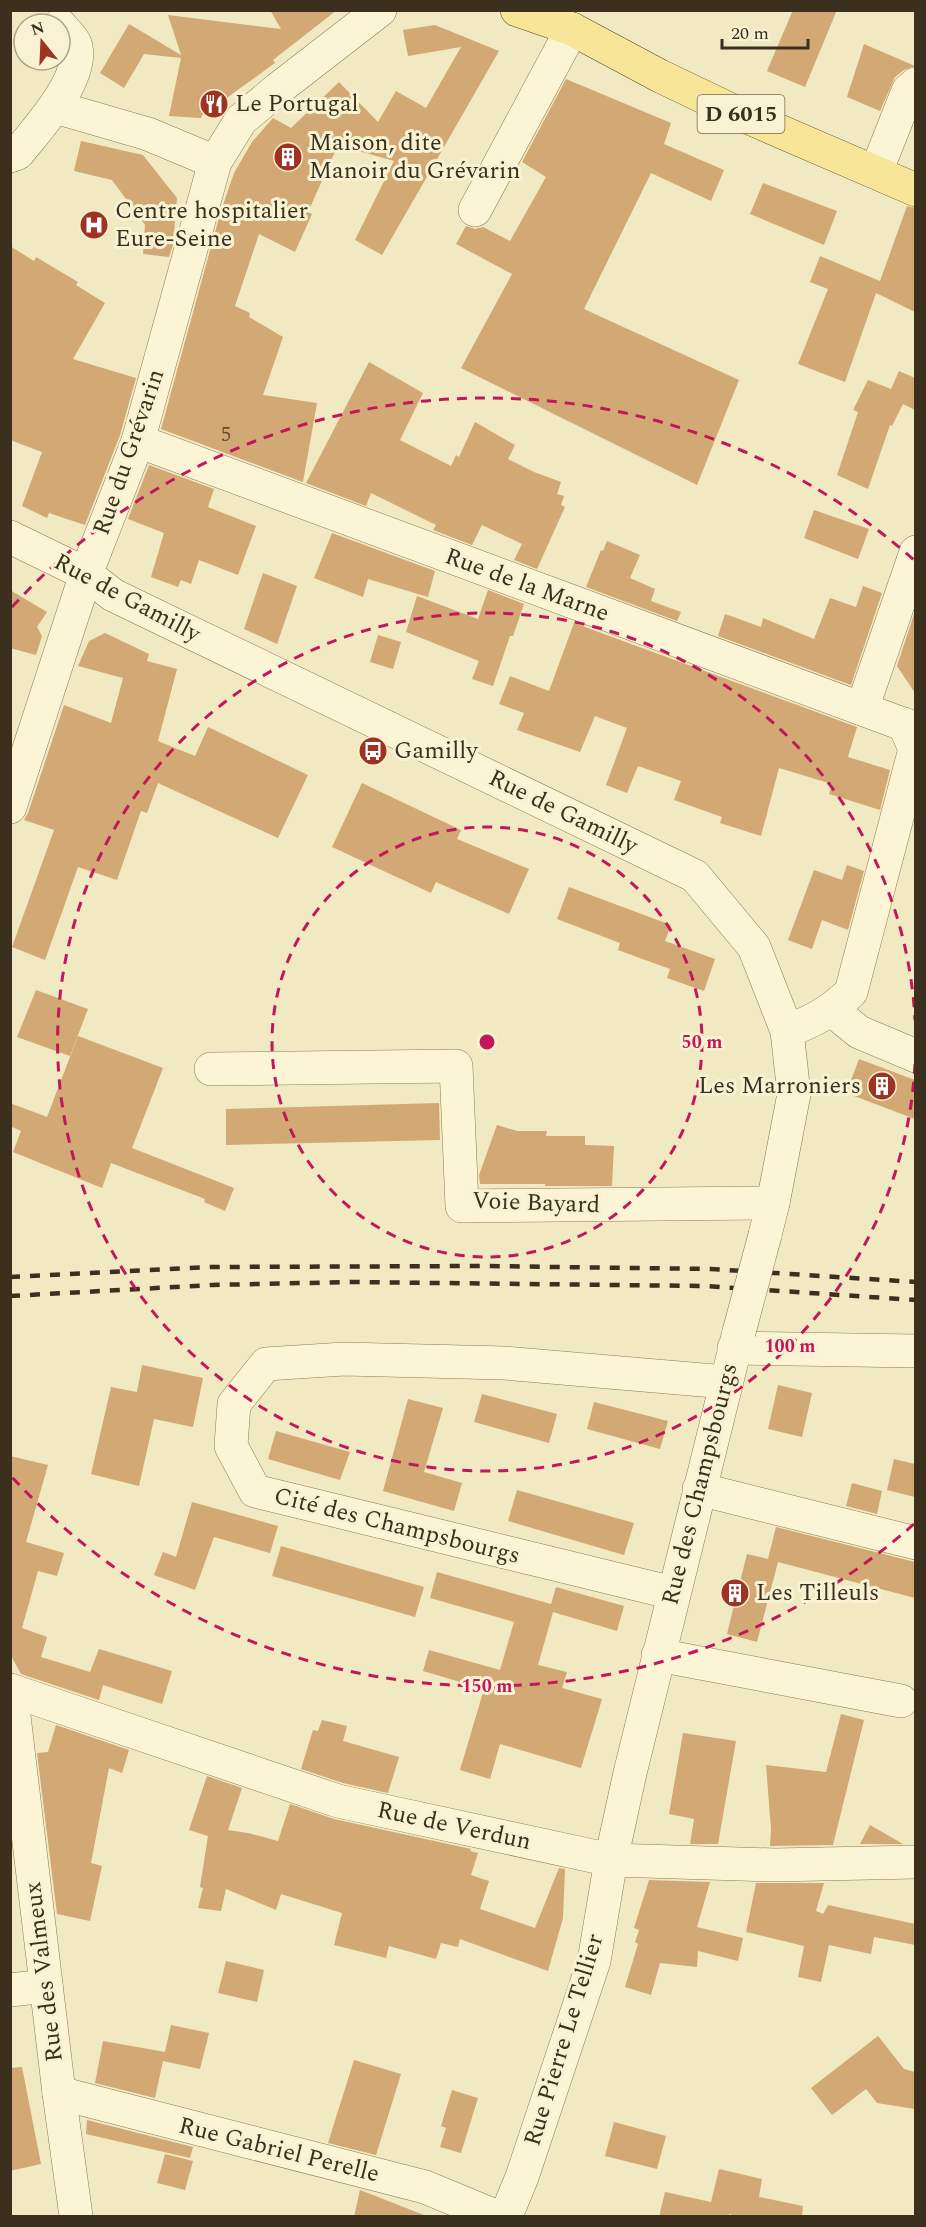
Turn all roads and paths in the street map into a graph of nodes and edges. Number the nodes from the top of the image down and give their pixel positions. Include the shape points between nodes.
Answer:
1 (380, 10) edge
2 (517, 10) edge
3 (565, 20) edge
4 (72, 40) edge
5 (915, 84) edge
6 (55, 107) junction
7 (10, 156) edge
8 (215, 162) junction
9 (876, 172) junction
10 (915, 190) edge
11 (476, 210) dead end
12 (138, 441) junction
13 (10, 537) edge
14 (915, 552) edge
15 (86, 574) junction
16 (862, 709) junction
17 (910, 727) edge
18 (22, 735) edge
19 (10, 807) edge
20 (832, 1010) junction
21 (787, 1031) junction
22 (915, 1056) edge
23 (211, 1069) dead end
24 (773, 1203) junction
25 (737, 1340) junction
26 (915, 1351) edge
27 (726, 1382) junction
28 (699, 1489) junction
29 (915, 1543) edge
30 (673, 1593) junction
31 (658, 1655) junction
32 (11, 1690) edge
33 (901, 1701) dead end
34 (611, 1860) junction
35 (915, 1862) edge
36 (46, 1986) junction
37 (10, 1990) edge
38 (58, 2093) junction
39 (75, 2217) edge
40 (495, 2217) edge
41 (506, 2217) edge

1 - 8 street, Rue du Grévarin via 241,120
2 - 3 main road, D 6015
3 - 9 main road, D 6015 via 660,76
3 - 11 street
4 - 6 street via 77,65
5 - 9 street via 908,91
6 - 7 street via 18,153
6 - 8 street via 148,134
8 - 12 street, Rue du Grévarin
9 - 10 main road, D 6015
12 - 15 street, Rue du Grévarin
12 - 16 street, Rue de la Marne
13 - 15 street, Rue de Gamilly
14 - 16 street
15 - 18 street, Rue du Grévarin
15 - 21 street, Rue de Gamilly via 113,595 695,876 754,947
16 - 17 street, Rue de la Marne
17 - 20 street via 915,749 850,992
18 - 19 street, Rue du Grévarin
20 - 21 street
20 - 22 street via 859,1032
21 - 24 street, Rue des Champsbourgs via 794,1094
23 - 24 street, Voie Bayard via 456,1066 462,1206
24 - 25 street, Rue des Champsbourgs, bridge
25 - 26 street
25 - 27 street, Rue des Champsbourgs
27 - 28 street, Rue des Champsbourgs
27 - 30 street, Cité des Champsbourgs via 504,1363 344,1359 266,1364 234,1404 231,1446 255,1491
28 - 29 street
28 - 30 street, Rue des Champsbourgs
30 - 31 street, Rue des Champsbourgs
31 - 33 street
31 - 34 street, Rue des Champsbourgs
32 - 34 street, Rue de Verdun via 338,1801
32 - 36 street, Rue des Valmeux
34 - 35 street, Rue de Verdun
34 - 41 street, Rue Pierre Le Tellier via 594,1961
36 - 37 street
36 - 38 street, Rue des Valmeux
38 - 39 street, Rue des Valmeux
38 - 40 street, Rue Gabriel Perelle via 426,2187

